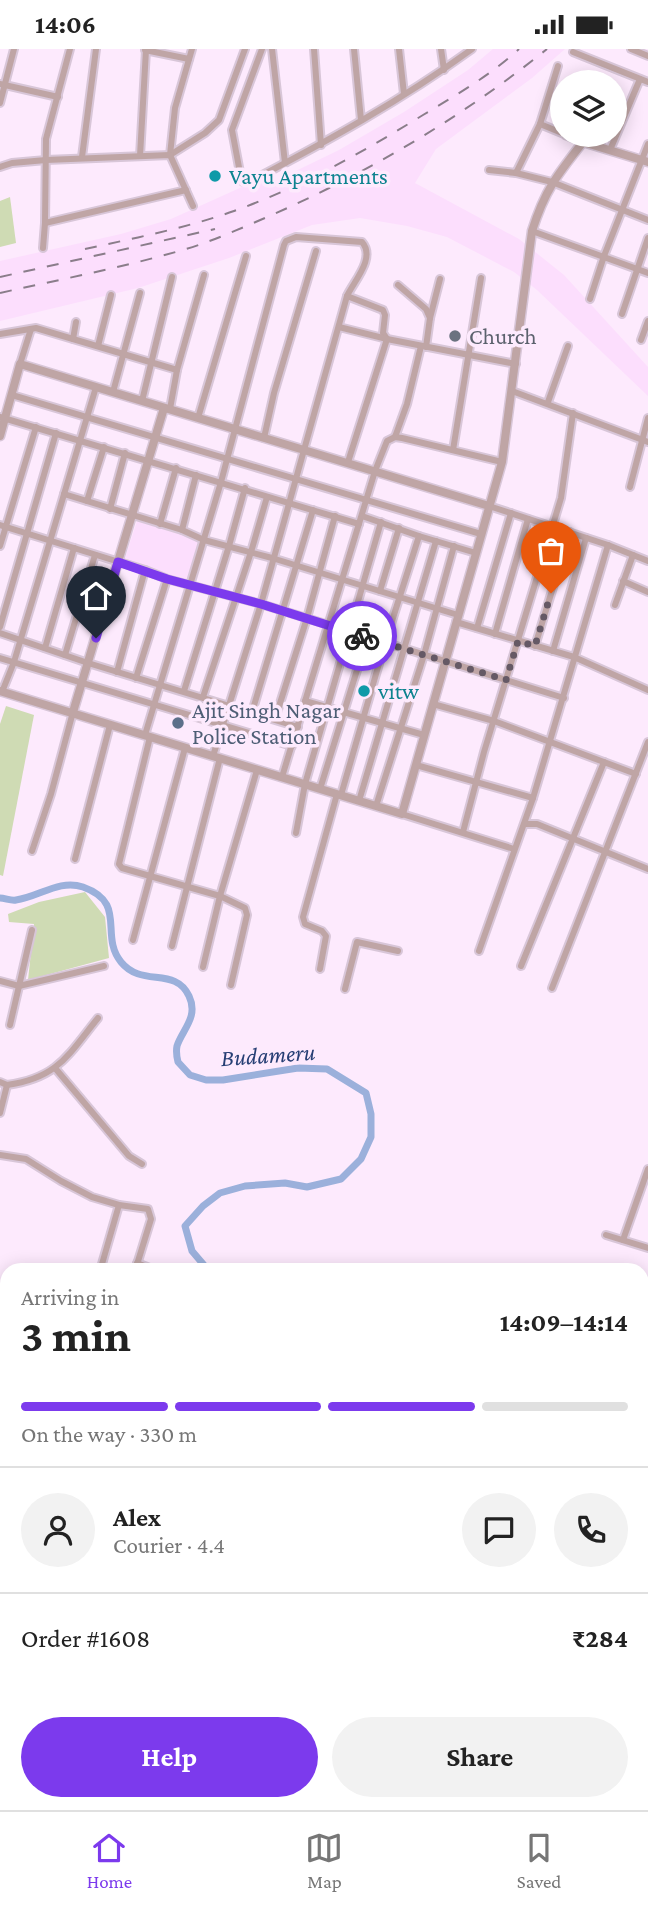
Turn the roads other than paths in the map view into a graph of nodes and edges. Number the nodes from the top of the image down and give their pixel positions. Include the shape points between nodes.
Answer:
1 (14, 49) edge
2 (70, 49) edge
3 (96, 49) edge
4 (145, 49) edge
5 (192, 49) edge
6 (245, 49) edge
7 (261, 49) edge
8 (272, 49) edge
9 (314, 49) edge
10 (354, 49) edge
11 (399, 49) edge
12 (442, 49) edge
13 (472, 49) edge
14 (631, 49) edge
15 (573, 52) dead end
16 (648, 56) edge
17 (189, 59) junction
18 (558, 66) dead end
19 (444, 70) junction
20 (640, 79) junction
21 (648, 82) edge
22 (2, 85) edge
23 (404, 95) junction
24 (58, 97) junction
25 (0, 103) edge
26 (361, 120) junction
27 (540, 124) junction
28 (550, 128) edge
29 (648, 144) edge
30 (321, 145) junction
31 (579, 147) edge
32 (600, 147) edge
33 (610, 150) junction
34 (170, 155) junction
35 (140, 156) junction
36 (82, 157) junction
37 (46, 160) junction
38 (645, 161) edge
39 (285, 163) junction
40 (0, 167) edge
41 (489, 170) dead end
42 (516, 173) junction
43 (552, 182) junction
44 (186, 190) junction
45 (193, 206) dead end
46 (623, 208) junction
47 (648, 220) edge
48 (46, 223) junction
49 (532, 231) junction
50 (648, 238) edge
51 (43, 248) dead end
52 (316, 251) dead end
53 (246, 256) dead end
54 (604, 256) junction
55 (639, 269) junction
56 (648, 273) edge
57 (204, 275) dead end
58 (172, 277) dead end
59 (481, 278) dead end
60 (440, 279) dead end
61 (398, 285) dead end
62 (140, 293) dead end
63 (111, 295) dead end
64 (347, 296) junction
65 (590, 299) dead end
66 (622, 314) dead end
67 (430, 318) junction
68 (648, 321) edge
69 (76, 322) dead end
70 (339, 327) junction
71 (30, 328) junction
72 (0, 334) edge
73 (73, 339) junction
74 (387, 339) junction
75 (641, 340) dead end
76 (98, 346) junction
77 (424, 346) junction
78 (568, 346) dead end
79 (123, 355) junction
80 (470, 355) junction
81 (150, 362) junction
82 (516, 364) junction
83 (20, 365) junction
84 (177, 370) junction
85 (96, 387) junction
86 (512, 391) junction
87 (113, 392) junction
88 (12, 395) junction
89 (142, 401) junction
90 (548, 403) junction
91 (167, 409) junction
92 (573, 413) junction
93 (88, 417) junction
94 (3, 418) edge
95 (198, 418) junction
96 (648, 418) edge
97 (36, 427) junction
98 (235, 430) junction
99 (56, 433) junction
100 (0, 436) edge
101 (395, 436) junction
102 (155, 437) junction
103 (264, 438) junction
104 (80, 440) junction
105 (645, 441) edge
106 (104, 447) junction
107 (305, 450) junction
108 (453, 450) junction
109 (125, 453) junction
110 (228, 459) junction
111 (148, 460) junction
112 (348, 462) junction
113 (502, 462) junction
114 (176, 468) junction
115 (375, 471) junction
116 (196, 475) junction
117 (297, 479) junction
118 (221, 482) junction
119 (630, 487) dead end
120 (245, 488) junction
121 (64, 494) junction
122 (267, 497) junction
123 (367, 500) junction
124 (87, 501) junction
125 (290, 502) junction
126 (489, 506) junction
127 (110, 509) junction
128 (313, 510) junction
129 (511, 513) junction
130 (132, 515) junction
131 (335, 516) junction
132 (362, 516) junction
133 (528, 519) junction
134 (381, 522) junction
135 (160, 524) junction
136 (359, 524) junction
137 (3, 526) edge
138 (552, 526) junction
139 (399, 529) junction
140 (182, 530) junction
141 (27, 533) junction
142 (570, 533) junction
143 (481, 534) junction
144 (419, 536) junction
145 (586, 538) junction
146 (204, 540) junction
147 (50, 541) junction
148 (436, 541) junction
149 (608, 545) junction
150 (0, 546) edge
151 (229, 546) junction
152 (454, 547) junction
153 (74, 548) junction
154 (251, 552) junction
155 (476, 553) junction
156 (95, 555) junction
157 (633, 555) junction
158 (272, 558) junction
159 (648, 561) edge
160 (118, 562) junction
161 (298, 566) junction
162 (145, 570) junction
163 (320, 572) junction
164 (167, 579) junction
165 (342, 579) junction
166 (624, 581) junction
167 (362, 585) junction
168 (191, 586) junction
169 (380, 591) junction
170 (648, 592) edge
171 (213, 593) junction
172 (399, 597) junction
173 (236, 598) junction
174 (419, 602) junction
175 (261, 604) junction
176 (615, 605) dead end
177 (437, 608) junction
178 (283, 612) junction
179 (307, 618) junction
180 (457, 618) junction
181 (329, 625) junction
182 (0, 627) edge
183 (477, 628) junction
184 (350, 632) junction
185 (0, 633) edge
186 (495, 634) junction
187 (367, 638) junction
188 (21, 640) junction
189 (518, 641) junction
190 (385, 643) junction
191 (535, 646) junction
192 (45, 648) junction
193 (405, 649) junction
194 (553, 651) junction
195 (65, 655) junction
196 (424, 655) junction
197 (574, 657) junction
198 (0, 658) edge
199 (14, 662) junction
200 (445, 662) junction
201 (88, 663) junction
202 (117, 672) junction
203 (136, 678) junction
204 (506, 680) junction
205 (82, 683) junction
206 (160, 684) junction
207 (648, 690) edge
208 (184, 691) junction
209 (1, 694) edge
210 (203, 697) junction
211 (564, 698) junction
212 (305, 701) junction
213 (433, 704) junction
214 (230, 705) junction
215 (153, 706) junction
216 (327, 707) junction
217 (73, 712) junction
218 (252, 712) junction
219 (343, 712) junction
220 (363, 717) junction
221 (275, 719) junction
222 (494, 721) junction
223 (382, 723) junction
224 (110, 725) junction
225 (223, 726) junction
226 (298, 727) junction
227 (400, 729) junction
228 (424, 735) junction
229 (147, 736) junction
230 (549, 741) junction
231 (648, 742) edge
232 (292, 746) junction
233 (185, 748) junction
234 (216, 757) junction
235 (604, 762) junction
236 (416, 765) junction
237 (257, 770) junction
238 (636, 774) junction
239 (282, 777) junction
240 (476, 782) junction
241 (305, 784) junction
242 (320, 789) junction
243 (339, 795) junction
244 (533, 798) junction
245 (359, 801) junction
246 (376, 806) junction
247 (402, 814) junction
248 (525, 824) junction
249 (463, 832) junction
250 (296, 834) dead end
251 (571, 839) junction
252 (514, 849) junction
253 (32, 851) dead end
254 (605, 853) junction
255 (75, 859) dead end
256 (648, 869) edge
257 (151, 877) junction
258 (187, 887) junction
259 (220, 896) junction
260 (32, 930) dead end
261 (134, 940) dead end
262 (172, 946) dead end
263 (398, 951) dead end
264 (479, 951) dead end
265 (104, 966) dead end
266 (521, 966) dead end
267 (203, 967) dead end
268 (320, 969) dead end
269 (0, 981) edge
270 (231, 985) dead end
271 (19, 986) junction
272 (552, 988) dead end
273 (345, 989) dead end
274 (98, 1018) dead end
275 (10, 1025) dead end
276 (55, 1068) junction
277 (4, 1084) edge
278 (0, 1113) edge
279 (0, 1155) edge
280 (142, 1164) dead end
281 (648, 1169) edge
282 (119, 1205) junction
283 (606, 1235) dead end
284 (623, 1240) junction
285 (648, 1248) edge
286 (102, 1263) edge
287 (137, 1263) edge

1 - 22 street
2 - 24 street
3 - 36 street
4 - 17 street
4 - 35 street
5 - 17 street
6 - 34 street via 219,120
7 - 39 street via 232,130 241,178 249,182
8 - 39 street
9 - 30 street
10 - 26 street
11 - 23 street
12 - 19 street
13 - 19 street
14 - 16 street
15 - 20 street
17 - 34 street via 175,108
18 - 27 street
19 - 23 street
20 - 21 street
20 - 33 street
22 - 24 street
22 - 25 street
23 - 26 street
24 - 37 street via 46,139
26 - 30 street
27 - 28 street
27 - 42 street
29 - 38 street
30 - 39 street
31 - 43 street
32 - 33 street
33 - 38 street
34 - 35 street
34 - 44 street
35 - 36 street
36 - 37 street
37 - 40 street
37 - 48 street
38 - 46 street
41 - 42 street
42 - 43 street
43 - 46 street
43 - 49 street
44 - 45 street
44 - 48 street
46 - 47 street
46 - 54 street
48 - 51 street
49 - 54 street
49 - 82 street
50 - 55 street
52 - 103 street
53 - 95 street
54 - 55 street
54 - 65 street
55 - 56 street
55 - 66 street
57 - 84 street
58 - 81 street
59 - 80 street
60 - 67 street
61 - 67 street
62 - 79 street
63 - 76 street
64 - 70 street
64 - 74 street via 383,310
64 - 98 street via 366,262 365,244 308,238 286,241
67 - 77 street
68 - 75 street
69 - 73 street
70 - 74 street
70 - 107 street
71 - 72 street
71 - 73 street
71 - 83 street
73 - 76 street
74 - 77 street
74 - 112 street
76 - 79 street
77 - 80 street
77 - 101 street
78 - 90 street
79 - 81 street
79 - 87 street
80 - 82 street
80 - 108 street
81 - 84 street
81 - 89 street
82 - 86 street
83 - 85 street
83 - 88 street
84 - 91 street
85 - 87 street
85 - 93 street
86 - 90 street
86 - 113 street
87 - 89 street
88 - 93 street
88 - 94 street
89 - 91 street
90 - 92 street
91 - 95 street
91 - 102 street
92 - 105 street
92 - 138 street via 561,498
93 - 102 street
93 - 104 street
94 - 97 street
94 - 100 street
95 - 98 street
96 - 105 street
97 - 99 street
97 - 137 street
98 - 103 street
98 - 110 street
99 - 104 street
99 - 141 street
101 - 108 street
101 - 115 street via 387,441
102 - 110 street
102 - 111 street
103 - 107 street
104 - 106 street
104 - 121 street
105 - 119 street
106 - 109 street
106 - 124 street
107 - 112 street
107 - 117 street
108 - 113 street
109 - 111 street
109 - 127 street
110 - 117 street
110 - 118 street
111 - 114 street
111 - 130 street
112 - 115 street
113 - 126 street
114 - 116 street
114 - 135 street
115 - 123 street
115 - 126 street
116 - 118 street
116 - 140 street
117 - 123 street
117 - 125 street
118 - 120 street
118 - 146 street
120 - 122 street
120 - 151 street
121 - 124 street
121 - 147 street
122 - 125 street
122 - 154 street
123 - 132 street
123 - 143 street
124 - 127 street
125 - 128 street
125 - 158 street
126 - 129 street
126 - 143 street
127 - 130 street
128 - 131 street
128 - 161 street
129 - 133 street
129 - 183 street
130 - 135 street
130 - 160 street
131 - 136 street
131 - 163 street
132 - 134 street
132 - 136 street
133 - 138 street
133 - 186 street
134 - 139 street
134 - 167 street
135 - 140 street
136 - 165 street
137 - 141 street
137 - 150 street
138 - 142 street
138 - 189 street
139 - 144 street
139 - 169 street
140 - 146 street
141 - 147 street
141 - 182 street
142 - 145 street
142 - 191 street
143 - 155 street
144 - 148 street
144 - 172 street
145 - 149 street
145 - 194 street
146 - 151 street
146 - 168 street
147 - 153 street
147 - 188 street
148 - 152 street
148 - 174 street
149 - 157 street
149 - 197 street
151 - 154 street
151 - 171 street
152 - 155 street
152 - 177 street
153 - 156 street
153 - 192 street
154 - 158 street
154 - 173 street
155 - 180 street
156 - 160 street
156 - 195 street
157 - 159 street
157 - 166 street
158 - 161 street
158 - 175 street
160 - 162 street
160 - 201 street
161 - 163 street
161 - 178 street
162 - 164 street
162 - 202 street
163 - 165 street
163 - 179 street
164 - 168 street
164 - 203 street
165 - 167 street
165 - 181 street
166 - 170 street
166 - 176 street
167 - 169 street
167 - 184 street
168 - 171 street
168 - 206 street
169 - 172 street
171 - 173 street
171 - 208 street
172 - 174 street
172 - 190 street
173 - 175 street
173 - 210 street
174 - 177 street
174 - 193 street
175 - 178 street
175 - 214 street
177 - 180 street
177 - 196 street
178 - 179 street
178 - 218 street
179 - 181 street
179 - 221 street
180 - 183 street
180 - 200 street
181 - 184 street
181 - 212 street
183 - 186 street
184 - 187 street
184 - 216 street
185 - 188 street
186 - 189 street
187 - 190 street
187 - 219 street
188 - 192 street
188 - 199 street
189 - 191 street
189 - 204 street
190 - 193 street
190 - 220 street
191 - 194 street
192 - 195 street
193 - 196 street
193 - 223 street
194 - 197 street
195 - 201 street
196 - 200 street
196 - 227 street
197 - 207 street
197 - 211 street
198 - 199 street
199 - 205 street
199 - 209 street
200 - 204 street
200 - 213 street
201 - 202 street
201 - 205 street
202 - 203 street
203 - 206 street
204 - 211 street
204 - 222 street
205 - 215 street
205 - 217 street
206 - 208 street
206 - 215 street
208 - 210 street
209 - 217 street
210 - 214 street
211 - 230 street
212 - 216 street
212 - 226 street
213 - 222 street
213 - 228 street
214 - 218 street
214 - 225 street
215 - 225 street
215 - 229 street
216 - 219 street
216 - 241 street
217 - 224 street
217 - 253 street
218 - 221 street
219 - 220 street
219 - 242 street
220 - 223 street
220 - 243 street
221 - 226 street
222 - 230 street
222 - 240 street
223 - 227 street
223 - 245 street
224 - 229 street
224 - 255 street
225 - 232 street
225 - 234 street
226 - 232 street
227 - 228 street
227 - 246 street
228 - 236 street
229 - 233 street
229 - 257 street via 119,864
230 - 235 street
230 - 244 street
231 - 238 street
232 - 239 street
233 - 234 street
233 - 257 street
234 - 237 street
234 - 258 street
235 - 238 street
235 - 251 street
236 - 240 street
236 - 247 street
237 - 239 street
237 - 259 street
238 - 254 street
239 - 241 street
240 - 244 street
240 - 249 street
241 - 242 street
241 - 250 street
242 - 243 street
243 - 245 street
243 - 268 street via 303,917 304,924 326,936
244 - 248 street
245 - 246 street
246 - 247 street
247 - 249 street
248 - 251 street via 537,824
248 - 252 street
249 - 252 street
251 - 254 street
251 - 266 street
252 - 264 street
254 - 256 street
254 - 272 street
257 - 258 street
257 - 261 street
258 - 259 street
258 - 262 street
259 - 267 street
259 - 270 street via 246,912
260 - 271 street
263 - 273 street via 357,942
265 - 271 street
269 - 271 street
271 - 275 street
274 - 276 street
276 - 277 street via 39,1078
276 - 280 street via 129,1156
277 - 278 street
279 - 282 street via 26,1159 74,1188
281 - 284 street
282 - 286 street
282 - 287 street via 144,1207 150,1212
283 - 284 street
284 - 285 street

